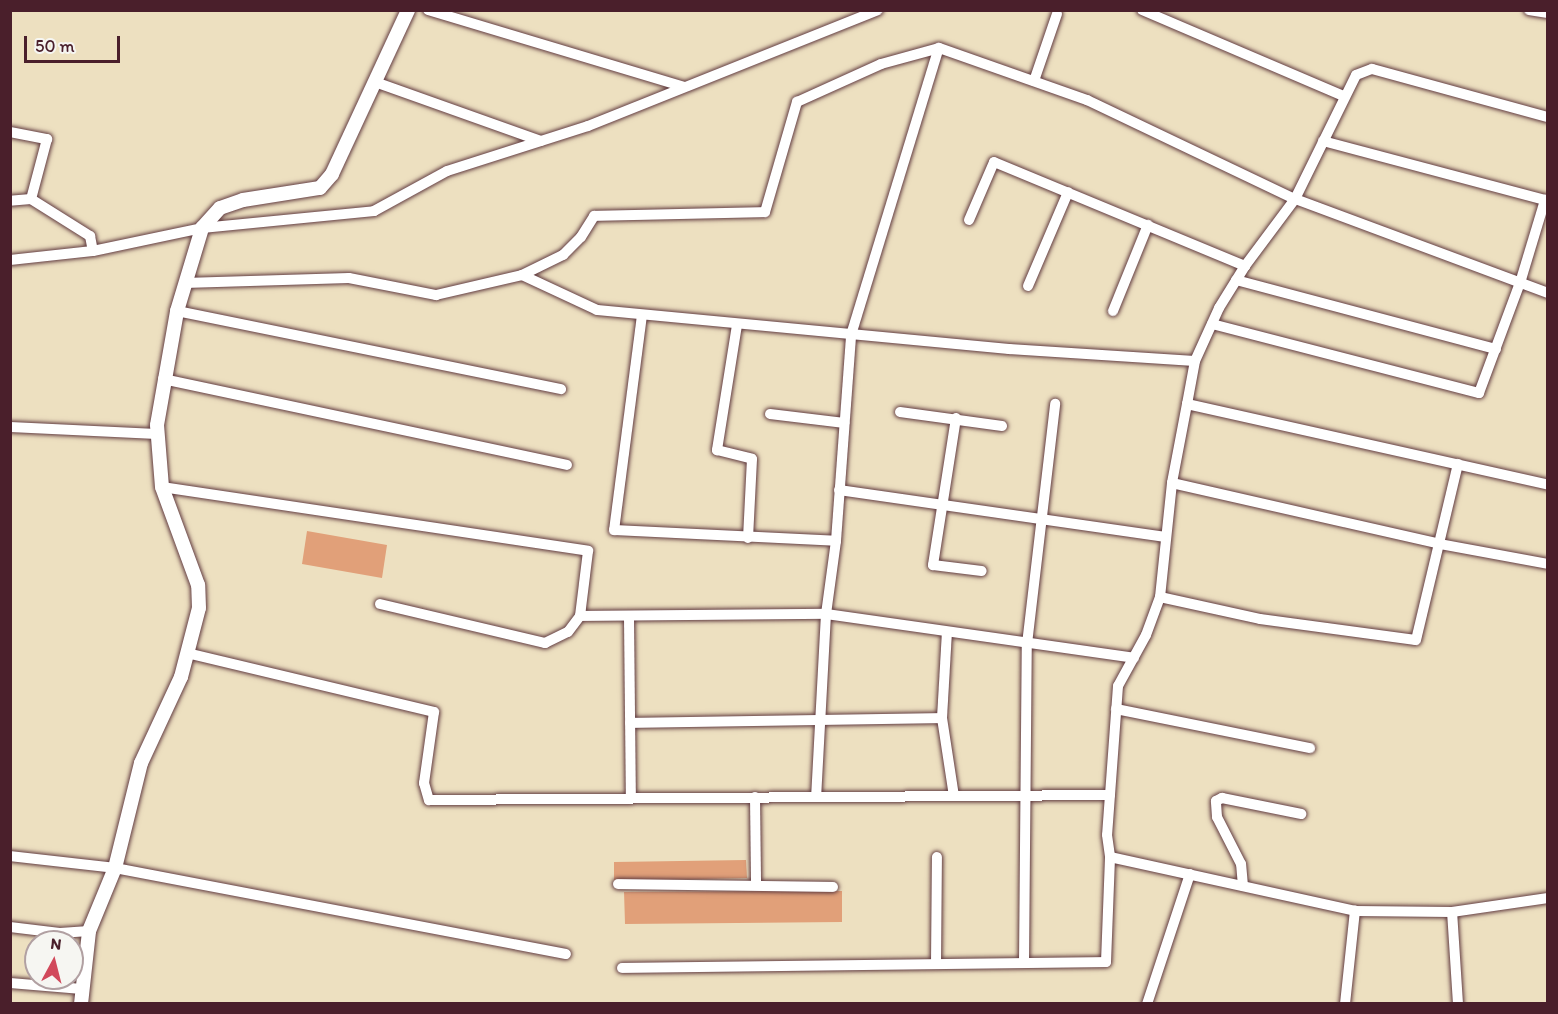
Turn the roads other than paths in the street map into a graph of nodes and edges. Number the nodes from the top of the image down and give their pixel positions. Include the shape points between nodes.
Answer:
1 (408, 10) edge
2 (428, 10) edge
3 (878, 10) edge
4 (1142, 10) edge
5 (1529, 10) edge
6 (1548, 13) edge
7 (1057, 14) dead end
8 (939, 48) junction
9 (1034, 81) junction
10 (375, 82) junction
11 (684, 87) junction
12 (1344, 96) junction
13 (1548, 117) edge
14 (10, 132) edge
15 (541, 141) junction
16 (1323, 141) junction
17 (1068, 192) junction
18 (32, 199) junction
19 (1294, 199) junction
20 (1546, 200) edge
21 (10, 201) edge
22 (969, 220) dead end
23 (1148, 225) junction
24 (202, 228) junction
25 (93, 251) junction
26 (10, 260) edge
27 (1245, 266) junction
28 (522, 275) junction
29 (1236, 280) junction
30 (184, 283) junction
31 (1520, 283) junction
32 (1028, 286) dead end
33 (1548, 293) edge
34 (177, 311) junction
35 (1113, 311) dead end
36 (642, 315) junction
37 (1212, 324) junction
38 (737, 325) junction
39 (851, 335) junction
40 (1496, 349) junction
41 (1195, 361) junction
42 (163, 379) junction
43 (561, 389) dead end
44 (1055, 404) dead end
45 (1187, 405) junction
46 (900, 412) dead end
47 (770, 414) dead end
48 (956, 418) junction
49 (844, 423) junction
50 (1002, 426) dead end
51 (10, 427) edge
52 (157, 434) junction
53 (1458, 464) junction
54 (567, 465) dead end
55 (1172, 483) junction
56 (1548, 485) edge
57 (162, 487) junction
58 (839, 490) junction
59 (943, 505) junction
60 (1043, 519) junction
61 (1166, 537) junction
62 (748, 538) junction
63 (836, 541) junction
64 (1440, 544) junction
65 (1548, 564) edge
66 (982, 571) dead end
67 (1160, 597) junction
68 (380, 604) dead end
69 (826, 614) junction
70 (580, 616) junction
71 (629, 618) junction
72 (947, 632) junction
73 (1027, 644) junction
74 (187, 653) junction
75 (1134, 658) junction
76 (1116, 709) junction
77 (942, 718) junction
78 (820, 719) junction
79 (630, 723) junction
80 (1310, 748) dead end
81 (1026, 795) junction
82 (1110, 795) junction
83 (954, 796) junction
84 (755, 797) junction
85 (816, 797) junction
86 (631, 798) junction
87 (1301, 814) dead end
88 (10, 856) edge
89 (936, 857) dead end
90 (1110, 857) junction
91 (115, 868) junction
92 (1190, 874) junction
93 (618, 884) dead end
94 (756, 885) junction
95 (833, 886) dead end
96 (1243, 886) junction
97 (1548, 898) edge
98 (1355, 911) junction
99 (1452, 912) junction
100 (10, 927) edge
101 (89, 932) junction
102 (566, 954) dead end
103 (1024, 963) junction
104 (936, 964) junction
105 (622, 968) dead end
106 (84, 973) edge
107 (1147, 1004) edge
108 (1345, 1004) edge
109 (1458, 1004) edge

1 - 10 street
2 - 11 street
3 - 11 street
4 - 12 street
5 - 6 street
7 - 9 street
8 - 9 street
8 - 28 street via 881,64 797,102 765,212 594,216 563,255
8 - 39 street
9 - 19 street via 1087,100
10 - 15 street
10 - 24 street via 332,174 320,188 243,200 220,208
11 - 15 street
12 - 13 street via 1356,75 1372,69
12 - 16 street
14 - 18 street via 47,139
15 - 24 street via 447,171 374,211
16 - 19 street
16 - 20 street
17 - 22 street via 994,162
17 - 23 street
17 - 32 street
18 - 21 street
18 - 25 street via 90,236
19 - 27 street
19 - 31 street
20 - 31 street
23 - 27 street
23 - 35 street
24 - 25 street
24 - 30 street
25 - 26 street
27 - 29 street
28 - 30 street via 436,295 349,278
28 - 36 street via 597,310
29 - 37 street
29 - 40 street
30 - 34 street
31 - 33 street
31 - 40 street
34 - 42 street
34 - 43 street
36 - 38 street
36 - 62 street via 614,530
37 - 40 street via 1479,393
37 - 41 street
38 - 39 street
38 - 62 street via 717,450 752,459
39 - 41 street
39 - 49 street
41 - 45 street
42 - 52 street
42 - 54 street
44 - 60 street
45 - 53 street
45 - 55 street
46 - 48 street
47 - 49 street
48 - 50 street
48 - 59 street
49 - 58 street
51 - 52 street
52 - 57 street
53 - 56 street
53 - 64 street
55 - 61 street
55 - 64 street
57 - 70 street via 588,550
57 - 74 street via 198,585 199,608
58 - 59 street
58 - 63 street
59 - 60 street
59 - 66 street via 933,565
60 - 61 street
60 - 73 street
61 - 67 street
62 - 63 street
63 - 69 street
64 - 65 street
64 - 67 street via 1416,640 1260,619
67 - 75 street
68 - 70 street via 545,643 568,632
69 - 71 street
69 - 72 street
69 - 78 street
70 - 71 street
71 - 79 street
72 - 73 street
72 - 77 street
73 - 75 street
73 - 81 street
74 - 86 street via 434,712 424,783 429,800
74 - 91 street via 182,676 135,781
75 - 76 street via 1118,686
76 - 80 street
76 - 82 street
77 - 78 street
77 - 83 street
78 - 79 street
78 - 85 street
79 - 86 street
81 - 82 street
81 - 83 street
81 - 103 street
82 - 90 street
83 - 85 street
84 - 85 street
84 - 86 street
84 - 94 street
87 - 96 street via 1222,798 1215,801 1217,817 1241,864
88 - 91 street
89 - 104 street
90 - 92 street
90 - 103 street via 1106,962
91 - 101 street
91 - 102 street
92 - 96 street
92 - 107 street
93 - 94 street
94 - 95 street
96 - 98 street
97 - 99 street
98 - 99 street
98 - 108 street
99 - 109 street
100 - 101 street
101 - 106 street
103 - 104 street
104 - 105 street

